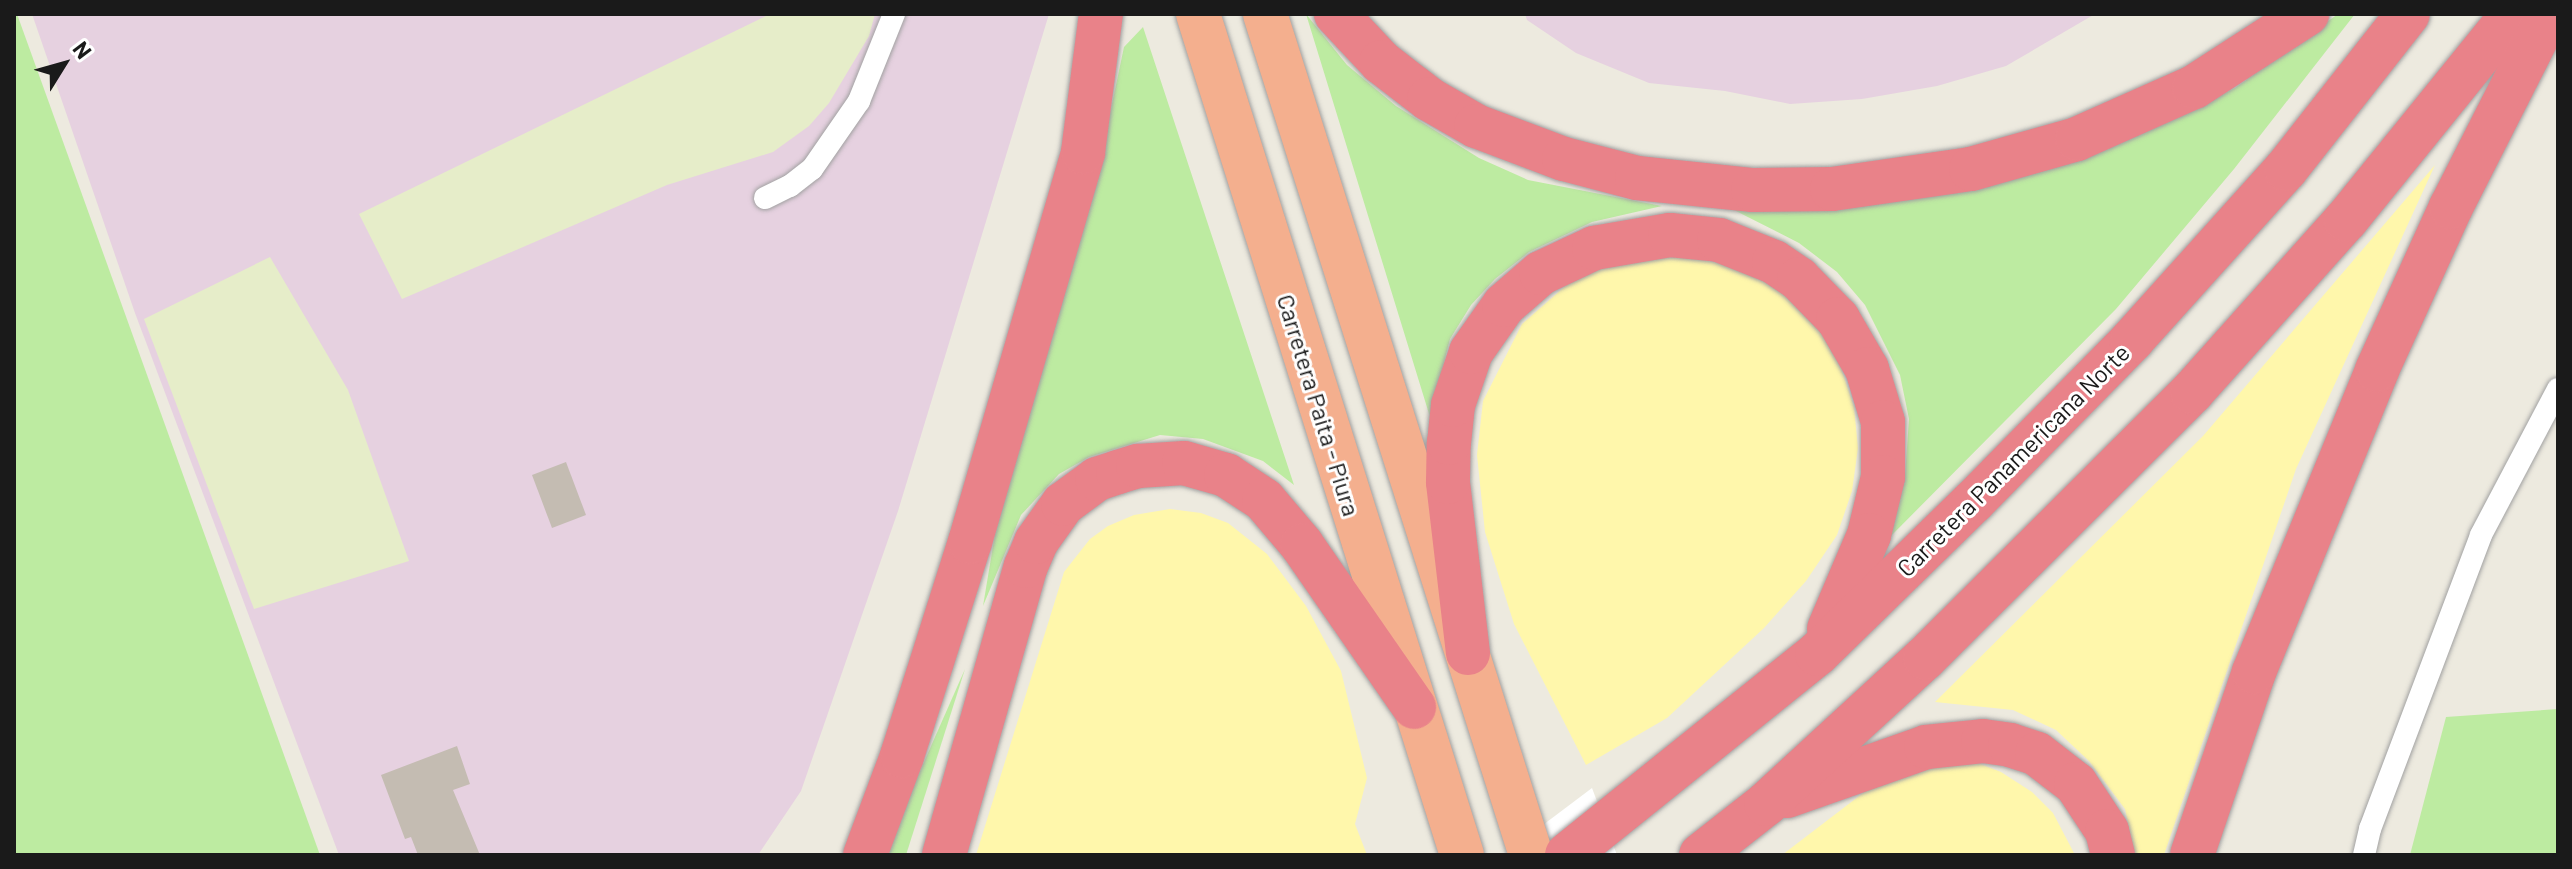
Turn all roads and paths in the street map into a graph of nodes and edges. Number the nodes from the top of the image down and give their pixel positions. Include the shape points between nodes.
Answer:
1 (894, 14) edge
2 (1101, 14) edge
3 (1198, 14) edge
4 (1265, 14) edge
5 (1336, 14) edge
6 (2307, 14) edge
7 (2408, 14) edge
8 (2513, 14) edge
9 (2549, 14) edge
10 (765, 198) dead end
11 (2558, 389) edge
12 (1468, 653) junction
13 (1817, 654) junction
14 (1414, 707) junction
15 (1766, 804) junction
16 (1583, 843) edge
17 (865, 855) edge
18 (944, 855) edge
19 (1462, 855) edge
20 (1531, 855) edge
21 (1701, 855) edge
22 (2113, 855) edge
23 (2192, 855) edge
24 (2364, 855) edge

1 - 10 lane via 859,101 812,169
2 - 17 highway via 1083,152 970,542
3 - 14 highway, Carretera Paita - Piura
4 - 12 highway
5 - 6 highway via 1381,62 1429,99 1487,131 1637,178 1753,190 1832,189 1906,179 1971,169 2065,143 2194,87
7 - 13 highway, Carretera Panamericana Norte via 2286,169 2132,340
8 - 15 highway via 2346,220 2192,392 1925,658
9 - 23 highway via 2451,207 2371,384 2260,657
11 - 24 lane via 2481,535
12 - 13 highway via 1448,469 1453,405 1471,352 1504,305 1551,267 1594,248 1670,235 1719,240 1774,262 1799,279 1821,298 1855,343 1878,397 1885,448 1877,511
12 - 20 highway
13 - 16 highway, Carretera Panamericana Norte
14 - 18 highway via 1302,545 1264,500 1226,475 1184,463 1118,472 1097,479 1063,504 1036,542
14 - 19 highway, Carretera Paita - Piura
15 - 21 highway
15 - 22 highway via 1926,747 1983,741 2037,754 2076,784 2107,831

